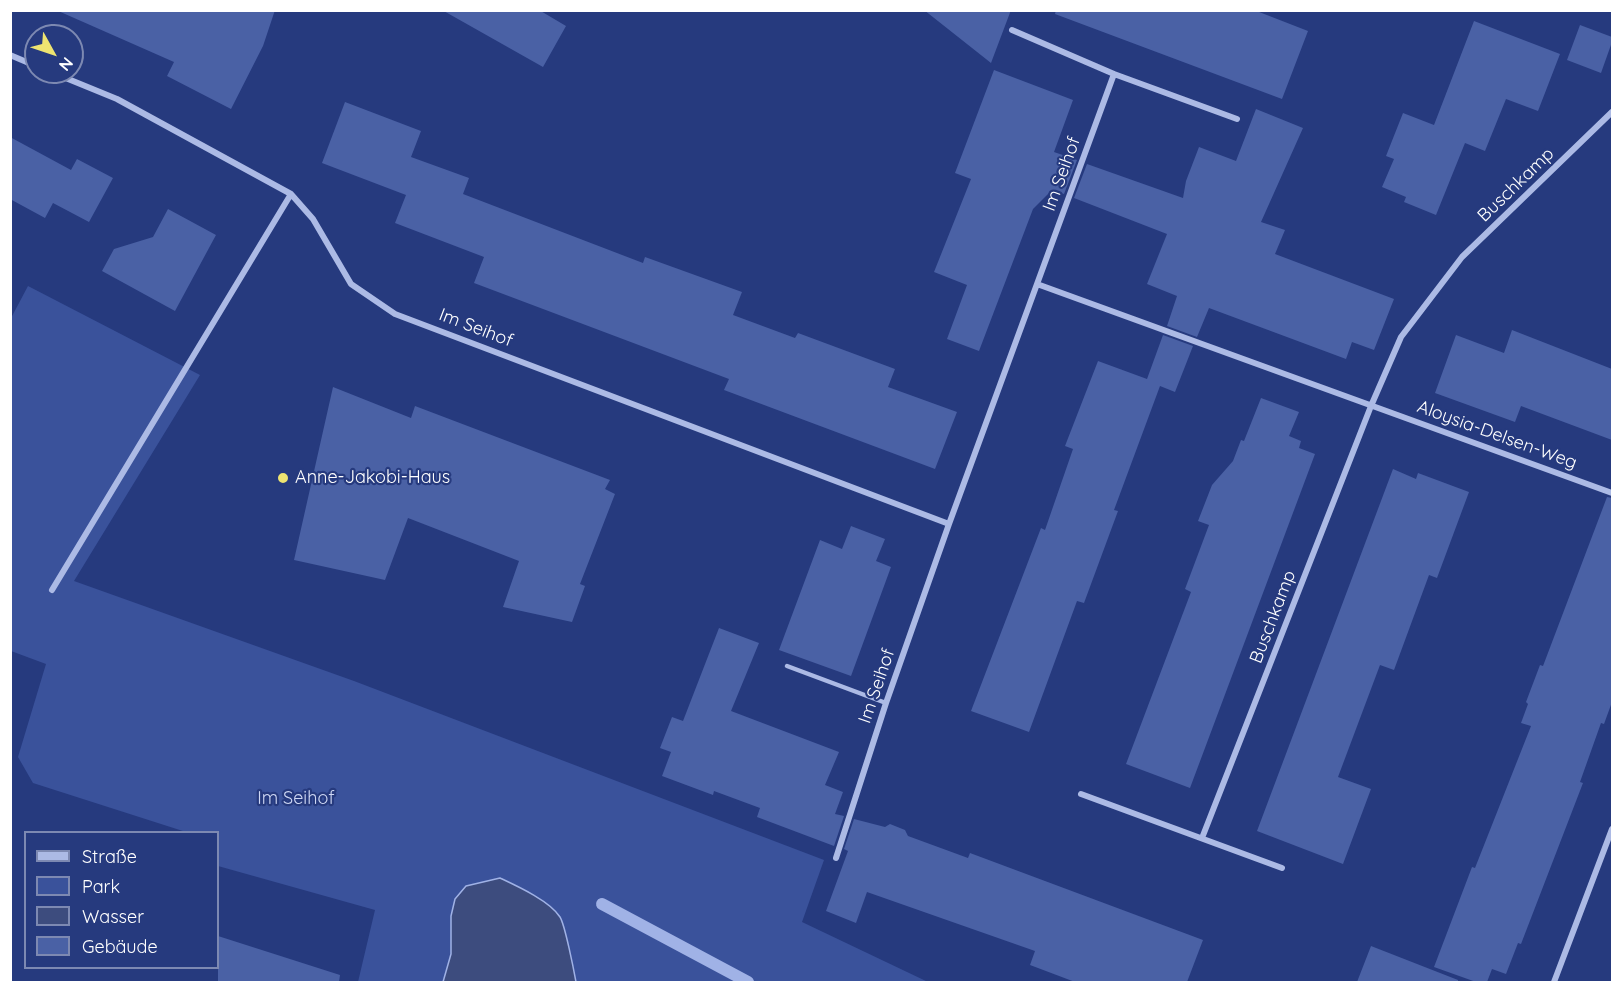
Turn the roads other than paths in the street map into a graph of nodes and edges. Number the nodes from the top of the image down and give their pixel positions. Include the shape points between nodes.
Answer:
1 (1012, 30) dead end
2 (10, 55) edge
3 (24, 61) edge
4 (1114, 74) junction
5 (80, 84) edge
6 (1612, 112) edge
7 (1237, 119) dead end
8 (291, 194) junction
9 (1037, 284) junction
10 (1371, 406) junction
11 (1612, 493) edge
12 (949, 524) junction
13 (52, 590) dead end
14 (787, 666) dead end
15 (886, 703) junction
16 (1081, 794) dead end
17 (1612, 829) edge
18 (1202, 838) junction
19 (836, 858) dead end
20 (1282, 868) dead end
21 (1554, 982) edge

1 - 4 street
2 - 3 street
4 - 7 street
4 - 9 street, Im Seihof
5 - 8 street, Im Seihof via 117,99
6 - 10 street, Buschkamp via 1462,257 1401,337
8 - 12 street, Im Seihof via 313,219 351,284 395,314
8 - 13 street
9 - 10 street
9 - 12 street, Im Seihof
10 - 11 street, Aloysia-Delsen-Weg
10 - 18 street, Buschkamp
12 - 15 street, Im Seihof
14 - 15 lane
15 - 19 street, Im Seihof
16 - 18 street
17 - 21 street
18 - 20 street

